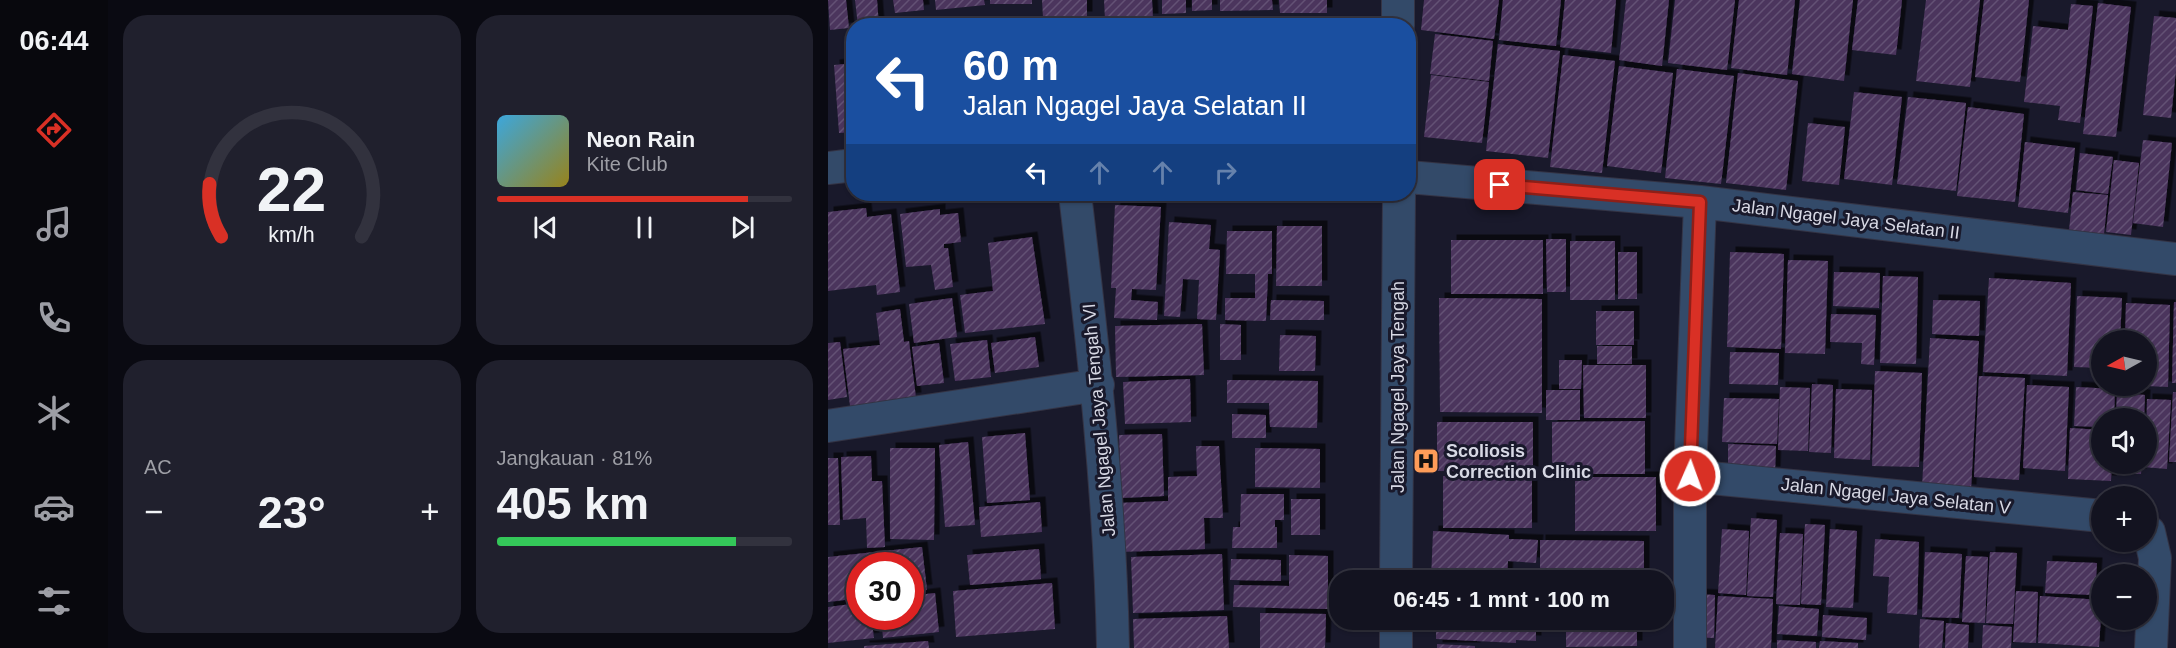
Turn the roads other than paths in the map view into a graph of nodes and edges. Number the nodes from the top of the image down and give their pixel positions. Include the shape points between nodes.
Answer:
1 (1398, 0) edge
2 (1398, 18) edge
3 (846, 166) edge
4 (828, 168) edge
5 (1416, 178) edge
6 (1076, 201) edge
7 (1399, 201) edge
8 (1700, 202) junction
9 (2176, 259) edge
10 (1098, 385) junction
11 (828, 426) edge
12 (1690, 476) junction
13 (2091, 515) edge
14 (2154, 552) edge
15 (1396, 570) edge
16 (1396, 630) edge
17 (1113, 648) edge
18 (1396, 648) edge
19 (1690, 648) edge
20 (2151, 648) edge

1 - 2 street
3 - 4 street
5 - 8 street, Jalan Ngagel Jaya Selatan II
6 - 10 street, Jalan Ngagel Jaya Tengah VI
7 - 15 street, Jalan Ngagel Jaya Tengah
8 - 9 street, Jalan Ngagel Jaya Selatan II
8 - 12 street
10 - 11 street
10 - 17 street, Jalan Ngagel Jaya Tengah VI via 1112,572
12 - 13 street, Jalan Ngagel Jaya Selatan V
12 - 19 street
14 - 20 street
16 - 18 street

